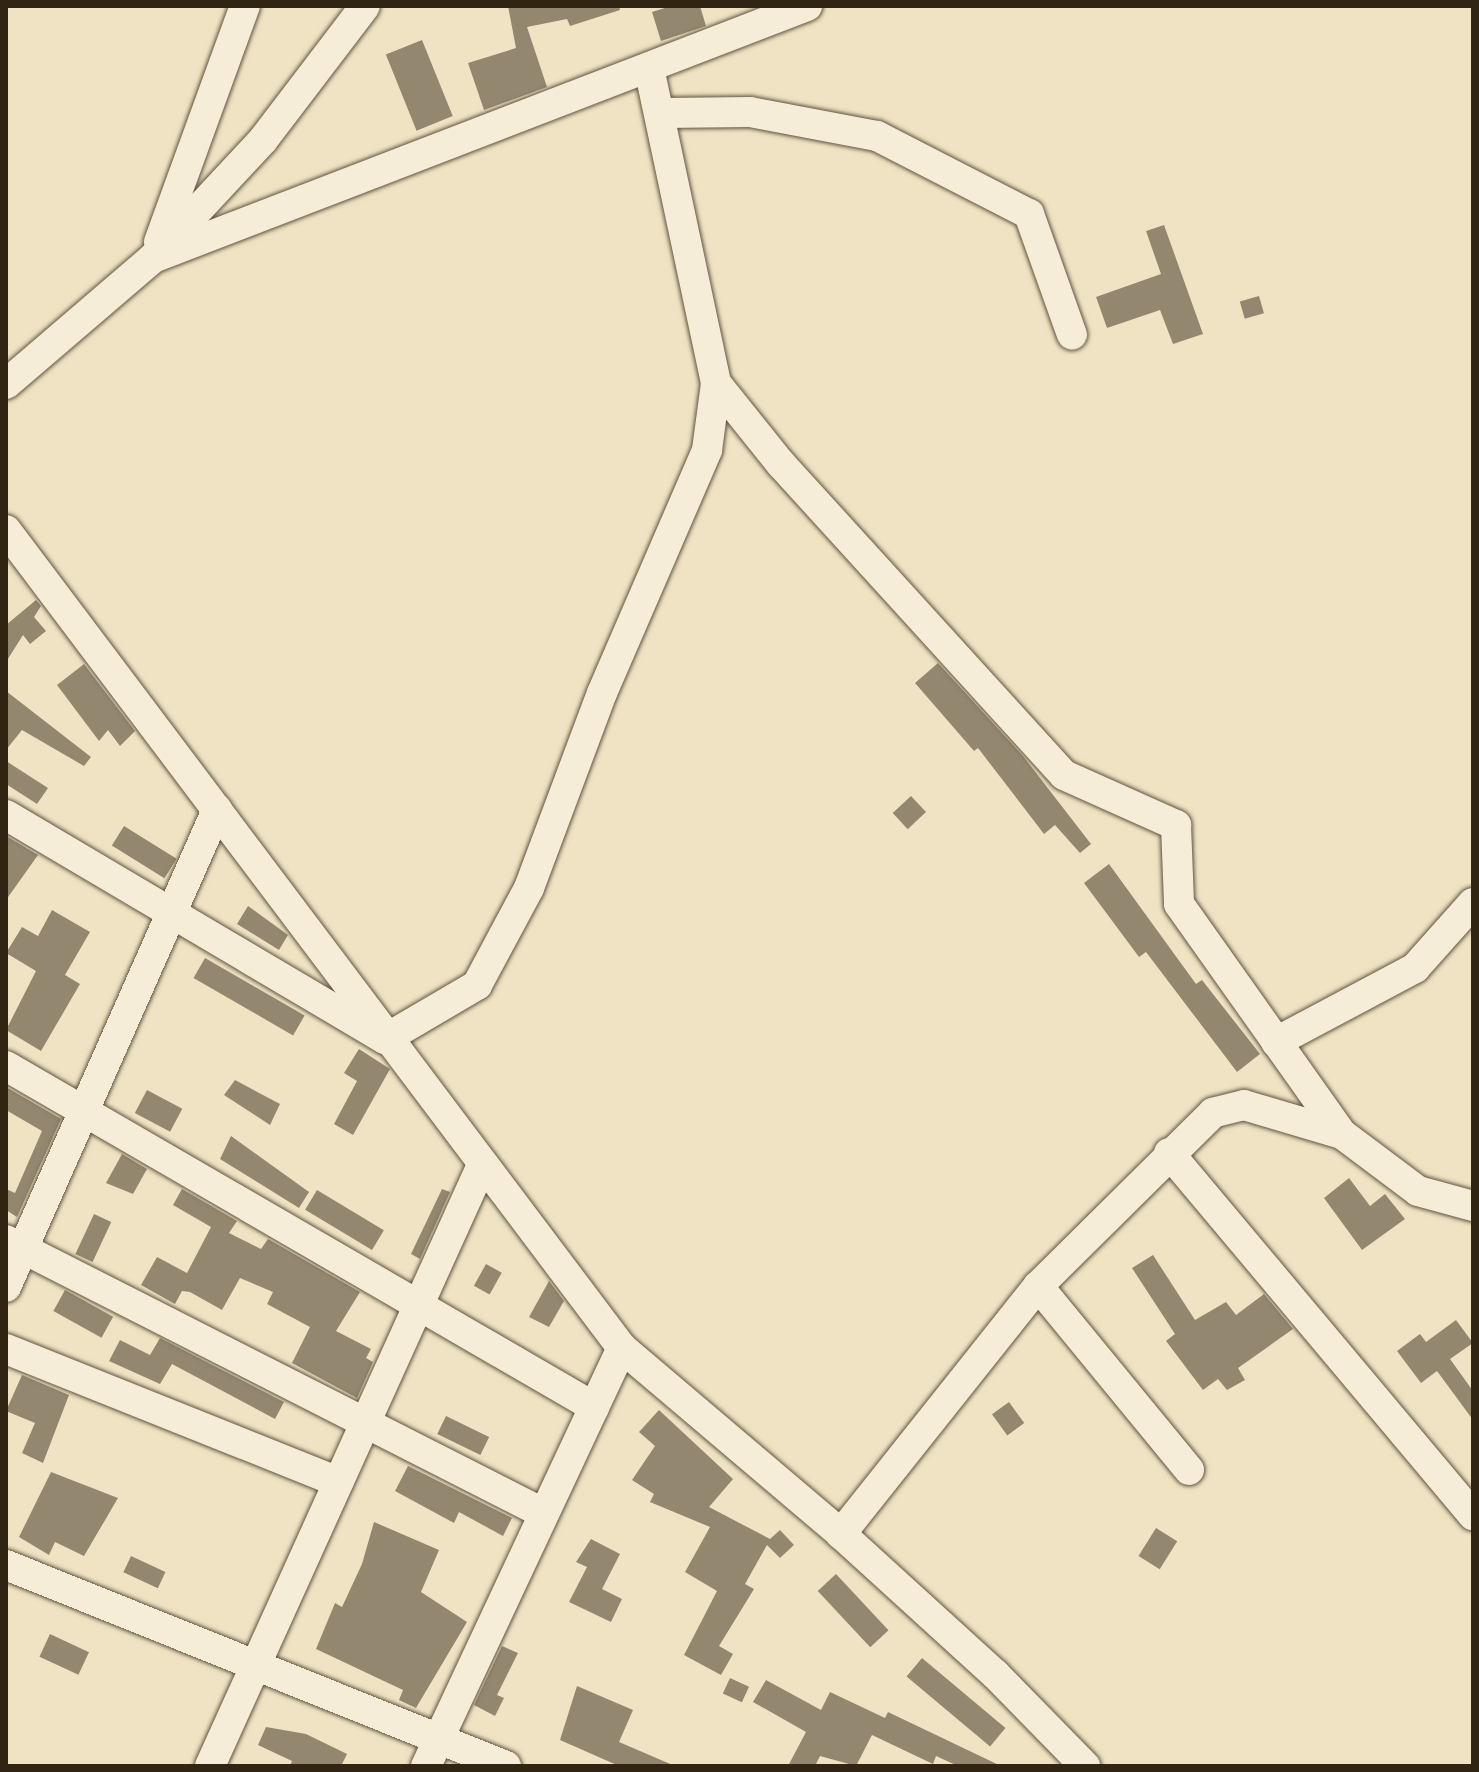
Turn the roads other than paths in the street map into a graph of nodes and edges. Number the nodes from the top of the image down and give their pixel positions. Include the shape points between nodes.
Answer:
1 (245, 6) edge
2 (365, 6) edge
3 (807, 6) edge
4 (771, 12) edge
5 (732, 19) edge
6 (649, 69) junction
7 (663, 113) junction
8 (153, 258) junction
9 (1072, 335) dead end
10 (716, 383) junction
11 (6, 384) edge
12 (8, 544) edge
13 (217, 810) junction
14 (6, 815) edge
15 (1473, 903) edge
16 (170, 912) junction
17 (385, 1039) junction
18 (1276, 1042) junction
19 (6, 1066) edge
20 (87, 1113) junction
21 (1342, 1134) junction
22 (1169, 1153) junction
23 (482, 1165) junction
24 (1473, 1206) edge
25 (15, 1244) edge
26 (1038, 1286) junction
27 (6, 1287) edge
28 (416, 1306) junction
29 (622, 1348) junction
30 (6, 1349) edge
31 (594, 1407) junction
32 (365, 1420) junction
33 (1189, 1470) dead end
34 (338, 1482) junction
35 (543, 1513) junction
36 (1473, 1515) edge
37 (841, 1534) junction
38 (6, 1565) edge
39 (255, 1663) junction
40 (440, 1737) junction
41 (210, 1766) edge
42 (426, 1766) edge
43 (506, 1766) edge
44 (1085, 1766) edge

1 - 8 street
2 - 8 street via 263,140
3 - 4 street
4 - 5 street
5 - 6 street
6 - 7 street
6 - 8 street
7 - 9 street via 750,112 877,136 1029,214
7 - 10 street
8 - 11 street
10 - 17 street via 707,450 602,693 529,888 477,985
10 - 18 street via 781,464 1064,775 1176,825 1179,904
12 - 13 street
13 - 16 street
13 - 17 street
14 - 16 street
15 - 18 street via 1415,968
16 - 17 street
16 - 20 street
17 - 23 street
18 - 21 street
19 - 20 street
20 - 25 street
20 - 28 street
21 - 22 street via 1244,1105 1213,1113
21 - 24 street via 1418,1191
22 - 26 street
22 - 36 street
23 - 28 street
23 - 29 street
25 - 27 street
25 - 32 street
26 - 33 street
26 - 37 street
28 - 31 street
28 - 32 street
29 - 31 street
29 - 37 street
30 - 34 street
31 - 35 street
32 - 34 street
32 - 35 street
34 - 39 street
35 - 40 street
37 - 44 street via 995,1674
38 - 39 street
39 - 40 street
39 - 41 street
40 - 42 street
40 - 43 street

